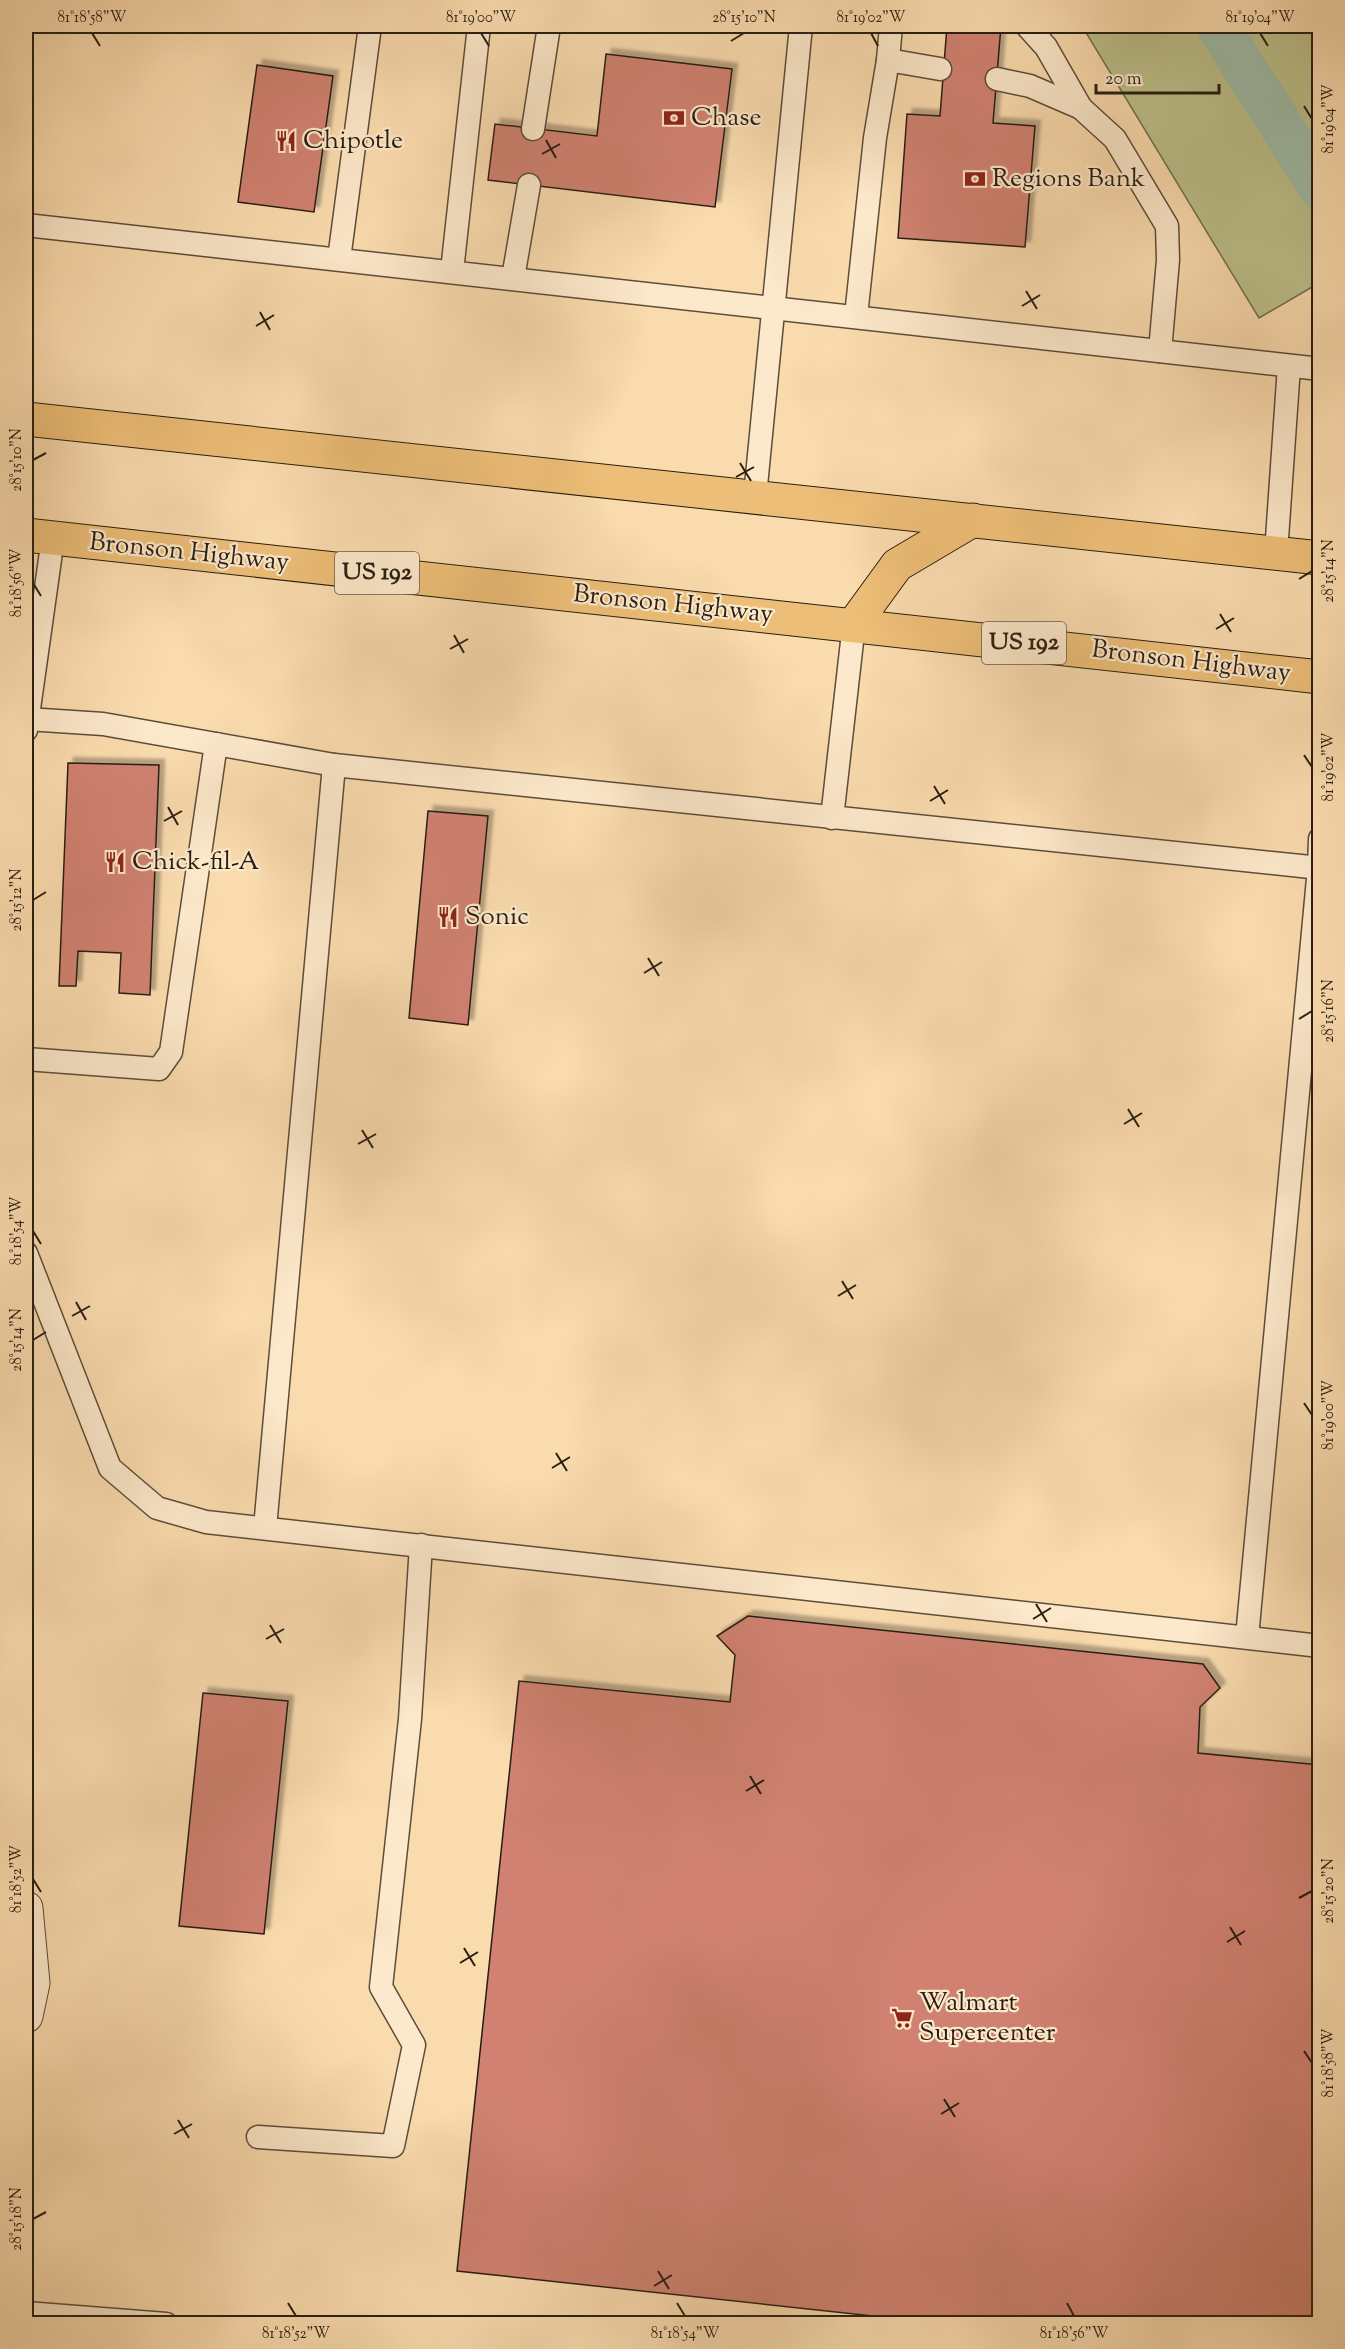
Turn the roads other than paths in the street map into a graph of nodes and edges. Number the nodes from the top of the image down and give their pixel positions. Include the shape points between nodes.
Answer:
1 (370, 26) edge
2 (479, 26) edge
3 (549, 26) edge
4 (801, 26) edge
5 (891, 26) edge
6 (1027, 26) edge
7 (888, 60) junction
8 (940, 69) dead end
9 (997, 79) dead end
10 (1082, 108) junction
11 (533, 129) dead end
12 (529, 185) dead end
13 (26, 225) edge
14 (339, 259) junction
15 (452, 271) junction
16 (513, 278) junction
17 (774, 307) junction
18 (856, 316) junction
19 (1160, 351) junction
20 (1289, 366) junction
21 (1320, 369) edge
22 (26, 419) edge
23 (755, 496) junction
24 (973, 520) junction
25 (39, 537) edge
26 (1275, 553) junction
27 (1320, 558) edge
28 (854, 624) junction
29 (1320, 677) edge
30 (26, 724) edge
31 (216, 744) junction
32 (334, 765) junction
33 (832, 818) junction
34 (1320, 838) edge
35 (1319, 868) edge
36 (1312, 1016) edge
37 (26, 1059) edge
38 (26, 1253) edge
39 (265, 1528) junction
40 (422, 1545) junction
41 (1246, 1637) junction
42 (1320, 1646) edge
43 (26, 1908) edge
44 (26, 2016) edge
45 (258, 2137) dead end
46 (26, 2313) edge
47 (166, 2324) edge

1 - 14 lane
2 - 15 lane
3 - 11 lane
4 - 17 lane
5 - 7 lane
6 - 10 lane via 1046,47
7 - 8 lane
7 - 18 lane via 874,138
9 - 10 lane via 1030,86
10 - 19 lane via 1115,139 1167,226
12 - 16 lane
13 - 14 lane
14 - 15 lane
15 - 16 lane
16 - 17 lane
17 - 18 lane
17 - 23 lane
18 - 19 lane
19 - 20 lane
20 - 21 lane
20 - 26 lane
22 - 23 highway
23 - 24 highway
24 - 26 highway
24 - 28 highway via 897,565
25 - 28 highway, Bronson Highway / US 192
25 - 30 lane
26 - 27 highway
28 - 29 highway, Bronson Highway / US 192
28 - 33 lane
30 - 31 lane via 103,724
31 - 32 lane
31 - 37 lane via 171,1052 159,1069
32 - 33 lane
32 - 39 lane
33 - 35 lane
34 - 35 lane
35 - 36 lane
36 - 41 lane
38 - 39 lane via 110,1468 158,1508 206,1522
39 - 40 lane
40 - 41 lane
40 - 45 lane via 410,1719 381,1987 414,2046 393,2146
41 - 42 lane
43 - 44 street via 33,1983
46 - 47 lane

